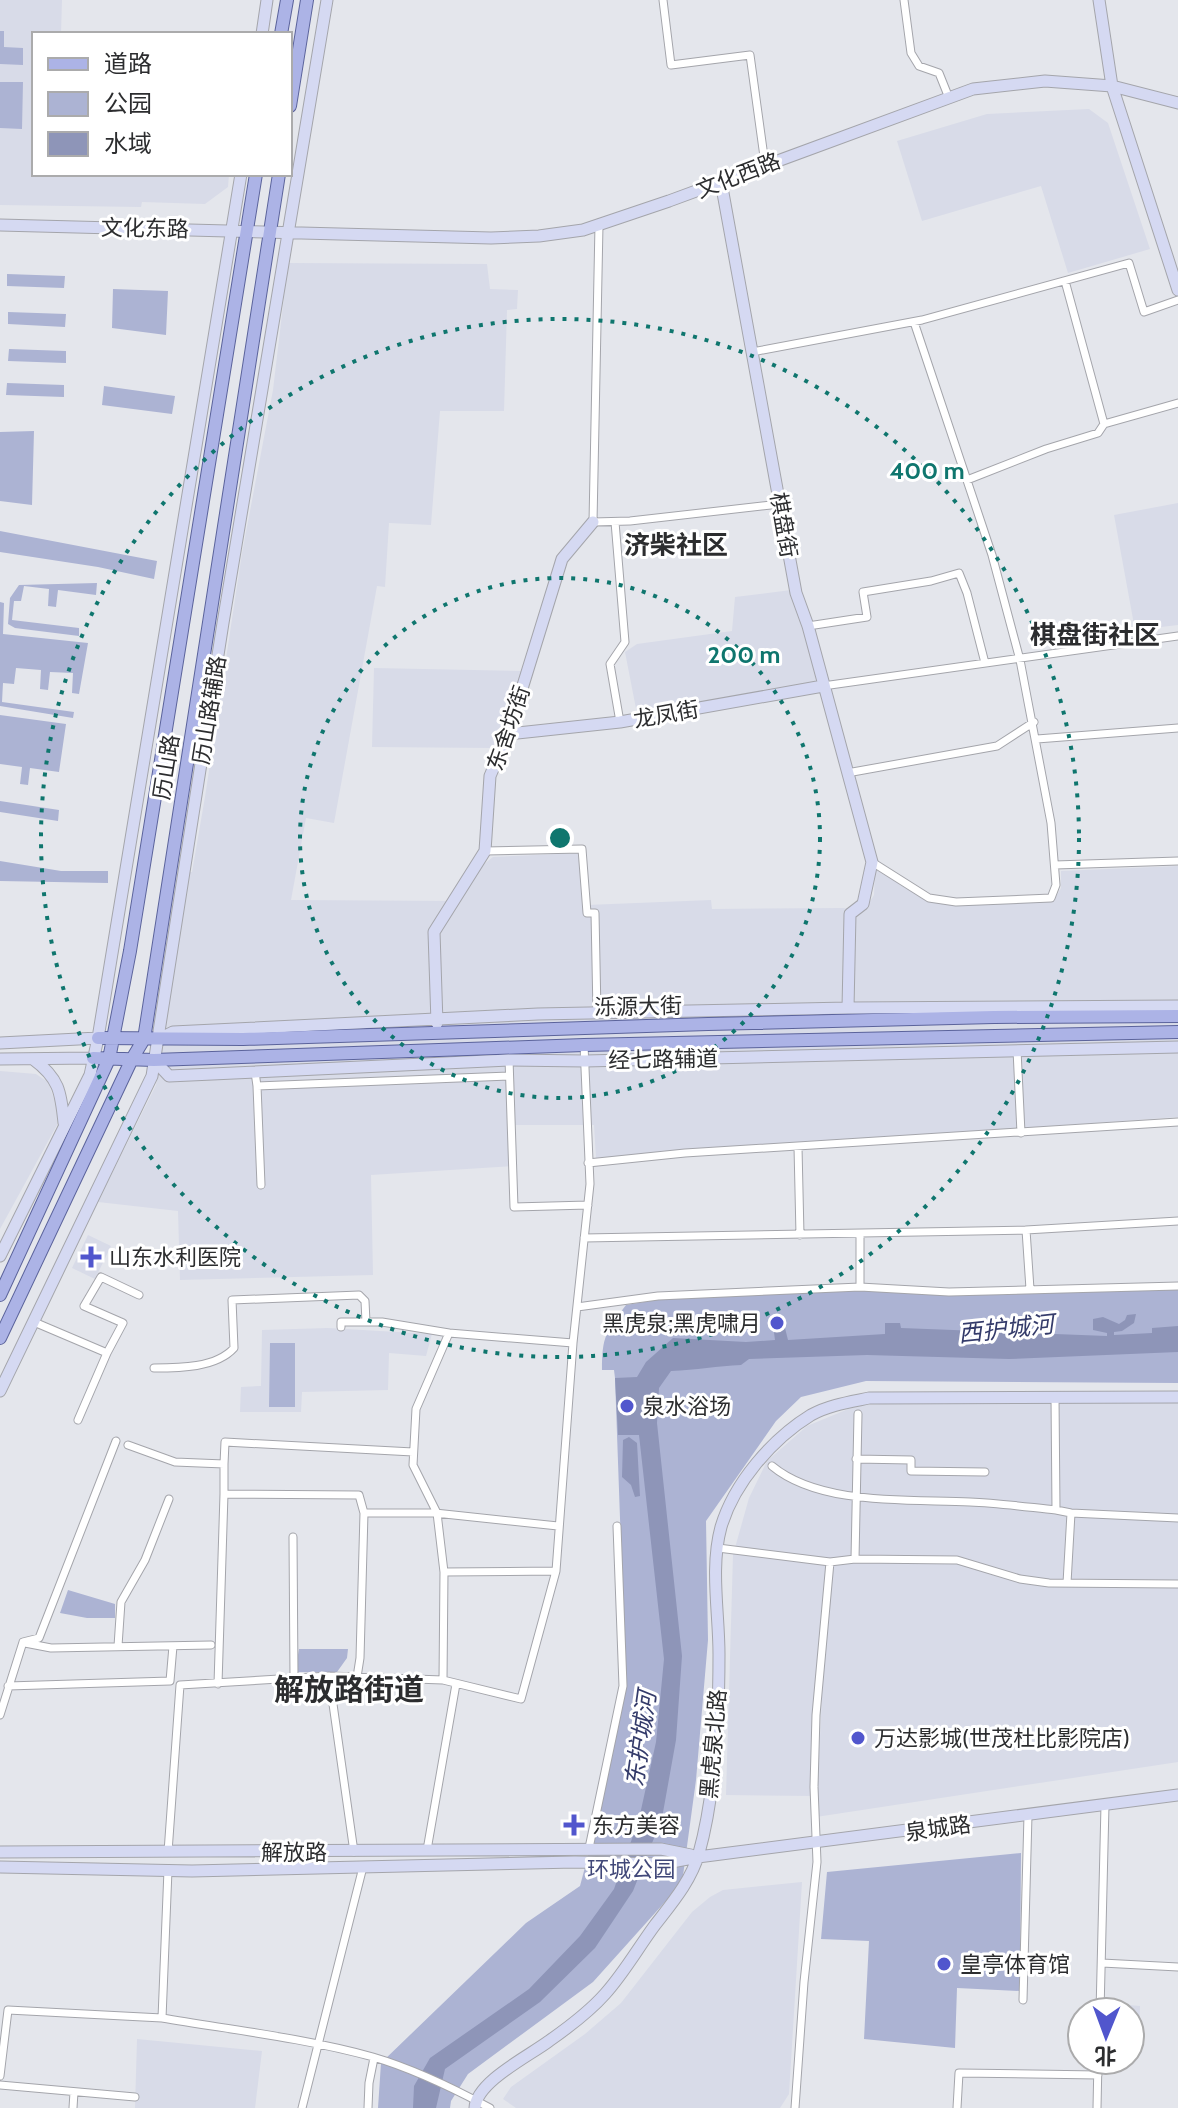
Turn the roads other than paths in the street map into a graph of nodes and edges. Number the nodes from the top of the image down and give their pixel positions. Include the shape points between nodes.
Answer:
1 (267, 0) edge
2 (287, 0) edge
3 (307, 0) edge
4 (327, 0) edge
5 (663, 0) edge
6 (904, 0) edge
7 (1099, 0) edge
8 (262, 32) edge
9 (281, 32) edge
10 (1112, 86) junction
11 (292, 94) edge
12 (949, 98) junction
13 (1178, 103) edge
14 (765, 164) junction
15 (241, 176) edge
16 (256, 176) edge
17 (279, 176) edge
18 (721, 182) junction
19 (0, 225) edge
20 (599, 225) junction
21 (232, 230) junction
22 (247, 231) junction
23 (269, 233) junction
24 (289, 233) junction
25 (1065, 281) junction
26 (1178, 290) edge
27 (1178, 300) edge
28 (914, 322) junction
29 (752, 352) junction
30 (1178, 403) edge
31 (1104, 424) junction
32 (967, 480) junction
33 (780, 504) junction
34 (593, 522) junction
35 (615, 522) junction
36 (808, 626) junction
37 (1178, 636) edge
38 (1020, 660) junction
39 (985, 663) junction
40 (823, 686) junction
41 (620, 722) junction
42 (1034, 722) junction
43 (1178, 728) edge
44 (508, 734) junction
45 (1037, 739) junction
46 (847, 773) junction
47 (485, 851) junction
48 (1178, 861) edge
49 (872, 862) junction
50 (1055, 865) junction
51 (1178, 1006) edge
52 (848, 1008) junction
53 (597, 1013) junction
54 (1178, 1016) edge
55 (437, 1025) junction
56 (1178, 1032) edge
57 (98, 1038) junction
58 (112, 1038) junction
59 (151, 1040) junction
60 (0, 1043) edge
61 (584, 1045) junction
62 (1178, 1047) edge
63 (1017, 1050) junction
64 (508, 1054) junction
65 (93, 1058) junction
66 (0, 1059) edge
67 (32, 1059) junction
68 (109, 1059) junction
69 (132, 1059) junction
70 (154, 1060) junction
71 (585, 1061) junction
72 (255, 1072) junction
73 (509, 1076) junction
74 (257, 1086) junction
75 (1178, 1122) edge
76 (64, 1123) junction
77 (1021, 1133) junction
78 (798, 1147) junction
79 (588, 1163) junction
80 (261, 1185) dead end
81 (588, 1205) junction
82 (1178, 1221) edge
83 (1026, 1230) junction
84 (800, 1235) junction
85 (860, 1235) junction
86 (584, 1238) junction
87 (0, 1256) edge
88 (1178, 1286) edge
89 (860, 1287) junction
90 (1030, 1289) junction
91 (0, 1295) edge
92 (139, 1295) dead end
93 (577, 1307) junction
94 (34, 1322) junction
95 (366, 1322) junction
96 (341, 1327) dead end
97 (449, 1333) junction
98 (0, 1338) edge
99 (573, 1343) junction
100 (107, 1353) junction
101 (154, 1368) dead end
102 (0, 1391) edge
103 (1055, 1397) junction
104 (1178, 1397) edge
105 (858, 1414) dead end
106 (78, 1420) dead end
107 (116, 1441) dead end
108 (128, 1445) dead end
109 (413, 1452) junction
110 (856, 1459) junction
111 (224, 1464) junction
112 (772, 1466) dead end
113 (985, 1472) dead end
114 (224, 1494) junction
115 (855, 1497) junction
116 (169, 1499) dead end
117 (1056, 1510) junction
118 (364, 1513) junction
119 (437, 1513) junction
120 (1071, 1513) junction
121 (1178, 1518) edge
122 (558, 1526) junction
123 (617, 1526) dead end
124 (293, 1537) dead end
125 (718, 1548) junction
126 (855, 1559) junction
127 (830, 1562) junction
128 (556, 1571) junction
129 (444, 1572) junction
130 (1067, 1583) junction
131 (1178, 1584) edge
132 (23, 1642) junction
133 (211, 1645) dead end
134 (118, 1646) junction
135 (173, 1646) junction
136 (329, 1676) junction
137 (357, 1677) junction
138 (294, 1678) junction
139 (443, 1680) junction
140 (218, 1684) junction
141 (456, 1684) junction
142 (8, 1686) junction
143 (0, 1715) edge
144 (1178, 1795) edge
145 (1105, 1805) junction
146 (1028, 1815) junction
147 (818, 1844) junction
148 (589, 1848) junction
149 (427, 1850) junction
150 (0, 1852) edge
151 (168, 1852) junction
152 (354, 1852) junction
153 (698, 1857) junction
154 (0, 1867) edge
155 (363, 1867) junction
156 (168, 1870) junction
157 (1102, 1963) junction
158 (1178, 1967) edge
159 (1101, 1996) edge
160 (1023, 2000) dead end
161 (4, 2010) edge
162 (162, 2018) junction
163 (317, 2043) junction
164 (374, 2058) junction
165 (1, 2060) edge
166 (1066, 2075) edge
167 (0, 2076) edge
168 (1098, 2076) edge
169 (0, 2085) edge
170 (74, 2092) junction
171 (135, 2097) dead end
172 (475, 2104) edge
173 (73, 2108) edge
174 (302, 2108) edge
175 (368, 2108) edge
176 (490, 2108) edge
177 (795, 2108) edge
178 (957, 2108) edge
179 (1097, 2108) edge

1 - 8 street
2 - 9 main road
3 - 11 main road
4 - 24 street, 历山路辅路
5 - 14 street via 671,65 750,55
6 - 12 street via 911,53 919,66 939,73
7 - 10 street
10 - 12 street, 文化西路 via 1007,83
10 - 13 street, 文化西路
10 - 26 street
12 - 14 street, 文化西路
14 - 18 street, 文化西路
15 - 21 street
16 - 22 main road, 历山路
17 - 23 main road, 历山路
18 - 20 street, 文化西路
18 - 29 street, 棋盘街
19 - 21 street, 文化东路
20 - 24 street, 文化西路 via 491,238
20 - 34 street
21 - 22 street, 文化东路
21 - 57 street
22 - 23 street, 文化东路
22 - 58 main road, 历山路
23 - 24 street, 文化东路
23 - 59 main road, 历山路
24 - 59 street, 历山路辅路
25 - 27 street via 1129,263 1144,312
25 - 28 street
25 - 31 street
28 - 29 street
28 - 32 street
29 - 33 street, 棋盘街
30 - 31 street
31 - 32 street via 1098,433
32 - 38 street
33 - 35 street
33 - 36 street, 棋盘街 via 796,593
34 - 35 street
34 - 44 street, 东舍坊街 via 562,559
35 - 41 street via 625,642 610,664
36 - 39 street via 867,617 863,592 959,573
36 - 40 street, 棋盘街
37 - 38 street
38 - 39 street
38 - 42 street
39 - 40 street
40 - 41 street, 龙凤街
40 - 46 street, 棋盘街
41 - 44 street, 龙凤街
42 - 45 street
42 - 46 street via 997,746
43 - 45 street
44 - 47 street, 东舍坊街 via 490,776
45 - 50 street
46 - 49 street, 棋盘街
47 - 53 street via 582,849 587,913 595,913
47 - 55 street, 东舍坊街 via 434,932
48 - 50 street
49 - 50 street via 929,898 956,902 1051,898
49 - 52 street via 863,904 850,914
51 - 52 street
52 - 53 street
53 - 55 street
54 - 55 main road, 泺源大街
55 - 59 main road, 泺源大街
56 - 61 main road, 泺源大街
57 - 58 main road, 泺源大街
57 - 60 street
57 - 65 street
58 - 59 main road, 泺源大街
58 - 68 main road, 历山路
59 - 69 main road, 历山路
59 - 70 street, 历山路辅路
61 - 64 main road, 泺源大街
61 - 71 street
62 - 63 street, 经七路辅道
63 - 71 street, 经七路辅道
63 - 77 street
64 - 70 main road, 泺源大街
64 - 71 street, 经七路辅道
64 - 72 street, 经七路辅道
64 - 73 street
65 - 67 street
65 - 68 main road, 泺源大街
65 - 76 street via 90,1075
66 - 67 street
67 - 76 street via 56,1080
68 - 69 main road, 泺源大街
68 - 91 main road, 历山路
69 - 70 main road, 泺源大街
69 - 98 main road, 历山路
70 - 72 street, 经七路辅道 via 169,1076
70 - 94 street, 历山路辅路 via 152,1076
71 - 79 street
72 - 74 street
73 - 74 street
73 - 81 street via 514,1207
74 - 80 street
75 - 77 street
76 - 87 street
77 - 78 street
78 - 79 street
78 - 84 street
79 - 81 street
81 - 86 street
82 - 83 street
83 - 85 street
83 - 90 street
84 - 85 street
84 - 86 street
85 - 89 street
86 - 93 street
88 - 90 street
89 - 90 street
89 - 93 street via 658,1296
92 - 100 street via 101,1277 84,1306 123,1323
93 - 99 street
94 - 100 street
94 - 102 street, 历山路辅路
95 - 96 street via 341,1322
95 - 97 street
95 - 101 street via 365,1301 359,1295 232,1300 234,1348 227,1355 187,1368
97 - 99 street
97 - 109 street via 416,1409
99 - 122 street
100 - 106 street
103 - 104 street, 黑虎泉北路
103 - 117 street
103 - 125 street, 黑虎泉北路 via 869,1398 813,1414 763,1457 740,1485 728,1507
105 - 110 street
107 - 132 street via 39,1638
108 - 111 street via 175,1462
109 - 111 street via 225,1442
109 - 119 street via 413,1465
110 - 113 street via 911,1460 911,1471
110 - 115 street
111 - 114 street
112 - 115 street via 784,1476
114 - 118 street via 359,1495
114 - 140 street
115 - 117 street
115 - 126 street
116 - 134 street via 145,1560 121,1602
117 - 120 street
118 - 119 street
118 - 137 street
119 - 122 street
119 - 129 street
120 - 121 street
120 - 130 street
122 - 128 street
123 - 148 street via 623,1686
124 - 138 street
125 - 127 street
125 - 153 street, 黑虎泉北路 via 716,1736
126 - 127 street
126 - 130 street via 957,1560 1020,1579
127 - 147 street via 816,1715
128 - 129 street
128 - 141 street via 521,1699
129 - 139 street
130 - 131 street
132 - 134 street via 51,1648
132 - 142 street
133 - 135 street
134 - 135 street
135 - 142 street via 170,1681
136 - 137 street
136 - 138 street
136 - 152 street
137 - 139 street
138 - 140 street
139 - 141 street
140 - 151 street via 180,1685
141 - 149 street
142 - 143 street
144 - 145 street, 泉城路
145 - 146 street, 泉城路
145 - 157 street
146 - 147 street, 泉城路
146 - 160 street
147 - 153 street, 泉城路
147 - 177 street
148 - 149 street, 解放路
148 - 153 street, 解放路 via 661,1849
149 - 152 street, 解放路
150 - 151 street, 解放路
151 - 152 street, 解放路
153 - 155 street, 解放路 via 661,1864
153 - 172 street, 黑虎泉北路 via 679,1894 608,1992 577,2021 490,2082
154 - 156 street, 解放路
155 - 156 street, 解放路
155 - 163 street
156 - 162 street
157 - 158 street
157 - 159 street
161 - 162 street
161 - 165 street
162 - 163 street
163 - 164 street
163 - 174 street
164 - 172 street via 453,2089
164 - 175 street
165 - 167 street
166 - 178 street via 959,2073
168 - 179 street
169 - 170 street
170 - 171 street
170 - 173 street
172 - 176 street

